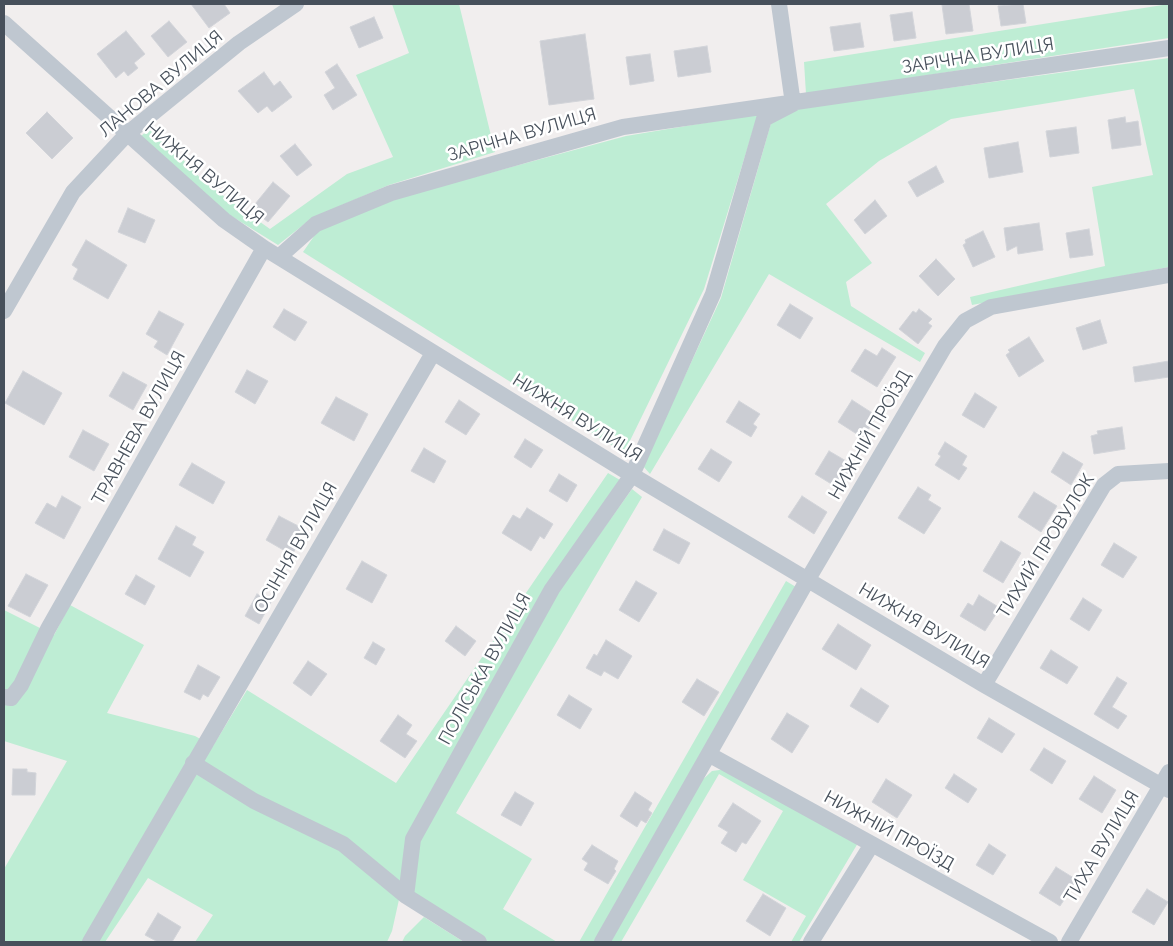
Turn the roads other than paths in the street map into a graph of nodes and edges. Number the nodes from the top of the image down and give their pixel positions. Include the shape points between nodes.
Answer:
1 (296, 4) edge
2 (779, 4) edge
3 (4, 23) edge
4 (1169, 48) edge
5 (793, 104) junction
6 (127, 134) junction
7 (264, 248) junction
8 (280, 256) junction
9 (1169, 275) edge
10 (4, 311) edge
11 (433, 353) junction
12 (1169, 471) edge
13 (632, 475) junction
14 (808, 579) junction
15 (984, 685) junction
16 (4, 697) edge
17 (710, 755) junction
18 (193, 763) junction
19 (1166, 782) edge
20 (872, 844) junction
21 (406, 896) junction
22 (90, 942) edge
23 (479, 942) edge
24 (602, 942) edge
25 (811, 942) edge
26 (1050, 942) edge
27 (1069, 942) edge

1 - 6 street, ЛАНОВА ВУЛИЦЯ via 239,43
2 - 5 street
3 - 6 street, НИЖНЯ ВУЛИЦЯ
4 - 5 street, ЗАРІЧНА ВУЛИЦЯ
5 - 8 street, ЗАРІЧНА ВУЛИЦЯ via 622,127 391,193 316,224
5 - 13 street, ЗАРІЧНА ВУЛИЦЯ via 764,119 714,294
6 - 7 street, НИЖНЯ ВУЛИЦЯ via 224,220
6 - 10 street, ЛАНОВА ВУЛИЦЯ via 73,192
7 - 8 street, НИЖНЯ ВУЛИЦЯ
7 - 16 street, ТРАВНЕВА ВУЛИЦЯ via 48,629 22,685 11,698
8 - 11 street, НИЖНЯ ВУЛИЦЯ
9 - 14 street, НИЖНІЙ ПРОЇЗД via 990,308 965,321 945,346
11 - 13 street, НИЖНЯ ВУЛИЦЯ
11 - 18 street, ОСІННЯ ВУЛИЦЯ
12 - 15 street, ТИХИЙ ПРОВУЛОК via 1118,474 1104,485
13 - 14 street, НИЖНЯ ВУЛИЦЯ
13 - 21 street, ПОЛІСЬКА ВУЛИЦЯ via 552,589 413,839
14 - 15 street, НИЖНЯ ВУЛИЦЯ
14 - 17 street, НИЖНІЙ ПРОЇЗД
15 - 19 street, НИЖНЯ ВУЛИЦЯ
17 - 20 street, НИЖНІЙ ПРОЇЗД
17 - 24 street, НИЖНІЙ ПРОЇЗД
18 - 21 street via 254,801 342,844
18 - 22 street, ОСІННЯ ВУЛИЦЯ
19 - 27 street, ТИХА ВУЛИЦЯ
20 - 25 street
20 - 26 street, НИЖНІЙ ПРОЇЗД
21 - 23 street

